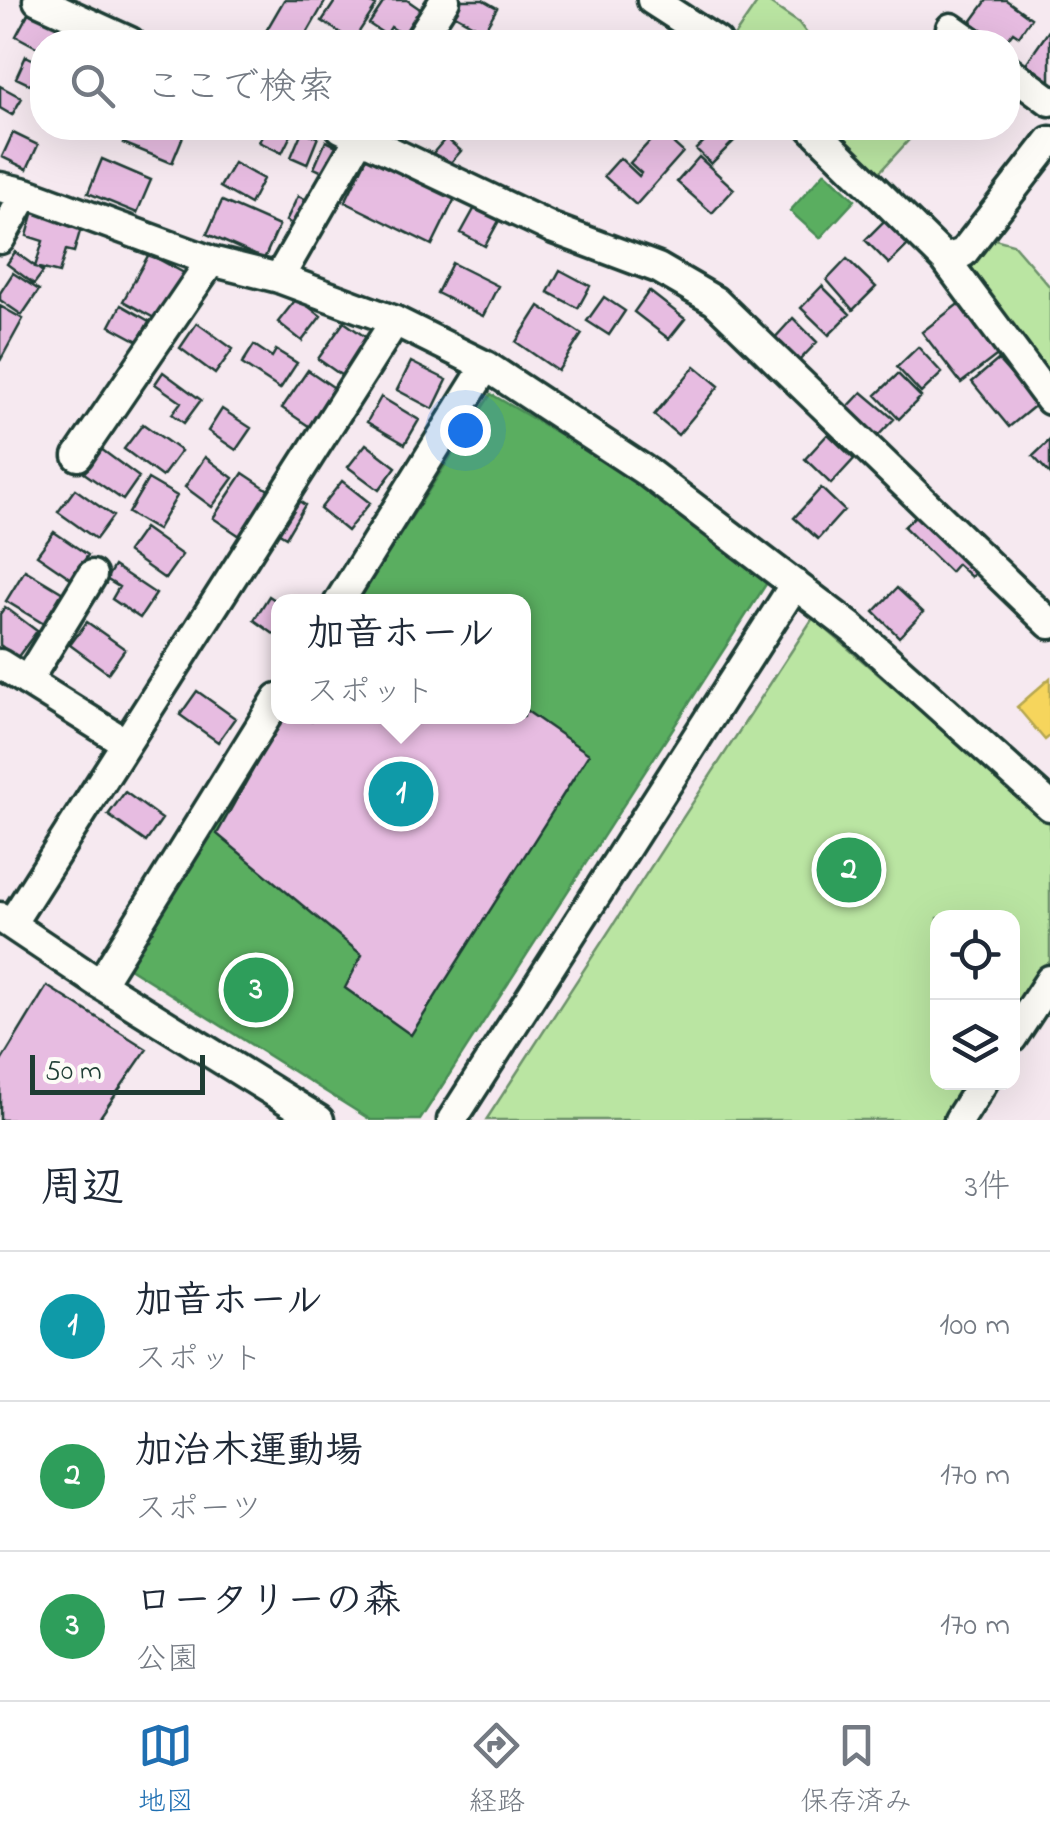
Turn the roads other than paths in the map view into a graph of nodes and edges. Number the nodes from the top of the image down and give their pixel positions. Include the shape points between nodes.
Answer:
1 (38, 0) edge
2 (445, 0) edge
3 (652, 0) edge
4 (104, 30) edge
5 (426, 30) edge
6 (698, 30) edge
7 (1020, 79) edge
8 (1050, 101) edge
9 (351, 140) edge
10 (376, 140) edge
11 (824, 140) edge
12 (1050, 142) edge
13 (13, 190) edge
14 (0, 239) edge
15 (945, 258) junction
16 (211, 261) junction
17 (279, 278) junction
18 (396, 320) junction
19 (486, 366) junction
20 (1050, 400) edge
21 (78, 456) dead end
22 (92, 575) dead end
23 (795, 584) junction
24 (344, 594) edge
25 (1050, 624) edge
26 (0, 664) edge
27 (27, 681) junction
28 (271, 709) edge
29 (126, 743) junction
30 (1050, 806) edge
31 (5, 920) edge
32 (1050, 980) edge
33 (100, 984) junction
34 (1020, 1026) edge
35 (978, 1090) edge
36 (320, 1120) edge
37 (452, 1120) edge
38 (958, 1120) edge

1 - 4 street
2 - 5 street
3 - 6 street
7 - 8 street
9 - 17 street
10 - 25 street via 554,229 658,268 714,301
11 - 15 street
12 - 15 street via 963,253
13 - 14 street
13 - 16 street
15 - 20 street
16 - 17 street
16 - 21 street
17 - 18 street
18 - 19 street
18 - 29 street
19 - 23 street via 647,472
19 - 24 street
22 - 27 street
23 - 30 street
23 - 37 street
26 - 27 street
27 - 29 street
28 - 33 street
29 - 31 street
31 - 33 street
32 - 34 street
33 - 36 street
35 - 38 street

